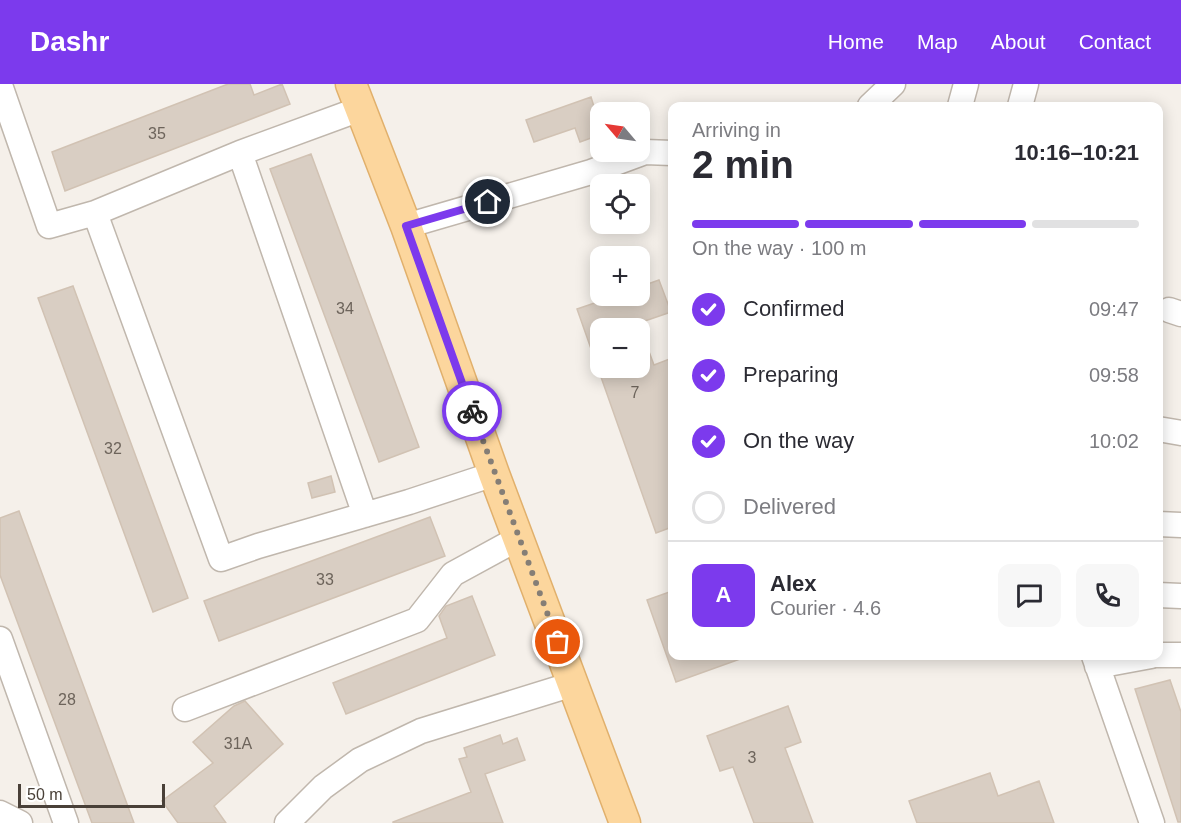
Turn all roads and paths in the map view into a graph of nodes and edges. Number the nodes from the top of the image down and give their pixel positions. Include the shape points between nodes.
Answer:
1 (893, 84) edge
2 (966, 84) edge
3 (1026, 84) edge
4 (0, 85) edge
5 (356, 96) edge
6 (874, 102) edge
7 (961, 102) edge
8 (1021, 102) edge
9 (240, 153) junction
10 (668, 153) edge
11 (95, 213) junction
12 (406, 226) junction
13 (1163, 430) edge
14 (1181, 433) edge
15 (494, 474) junction
16 (365, 515) junction
17 (1163, 524) edge
18 (1181, 525) edge
19 (519, 538) junction
20 (1163, 595) edge
21 (1181, 596) edge
22 (0, 639) edge
23 (1163, 655) edge
24 (1181, 655) edge
25 (1096, 661) edge
26 (573, 684) junction
27 (185, 709) dead end
28 (0, 813) edge
29 (20, 823) edge
30 (66, 823) edge
31 (287, 823) edge
32 (625, 823) edge
33 (1152, 823) edge

1 - 6 street
2 - 7 street
3 - 8 street
4 - 11 street via 49,226
5 - 9 street
5 - 12 main road
9 - 11 street
9 - 16 street
10 - 12 street via 645,152 591,172
11 - 16 street via 221,559
12 - 15 main road
13 - 14 street
15 - 16 street
15 - 19 main road
17 - 18 street
19 - 26 main road
19 - 27 street via 453,574 417,620
20 - 21 street
22 - 30 street
23 - 24 street
25 - 33 street
26 - 31 street via 422,731 360,760 322,787
26 - 32 main road
28 - 29 street

